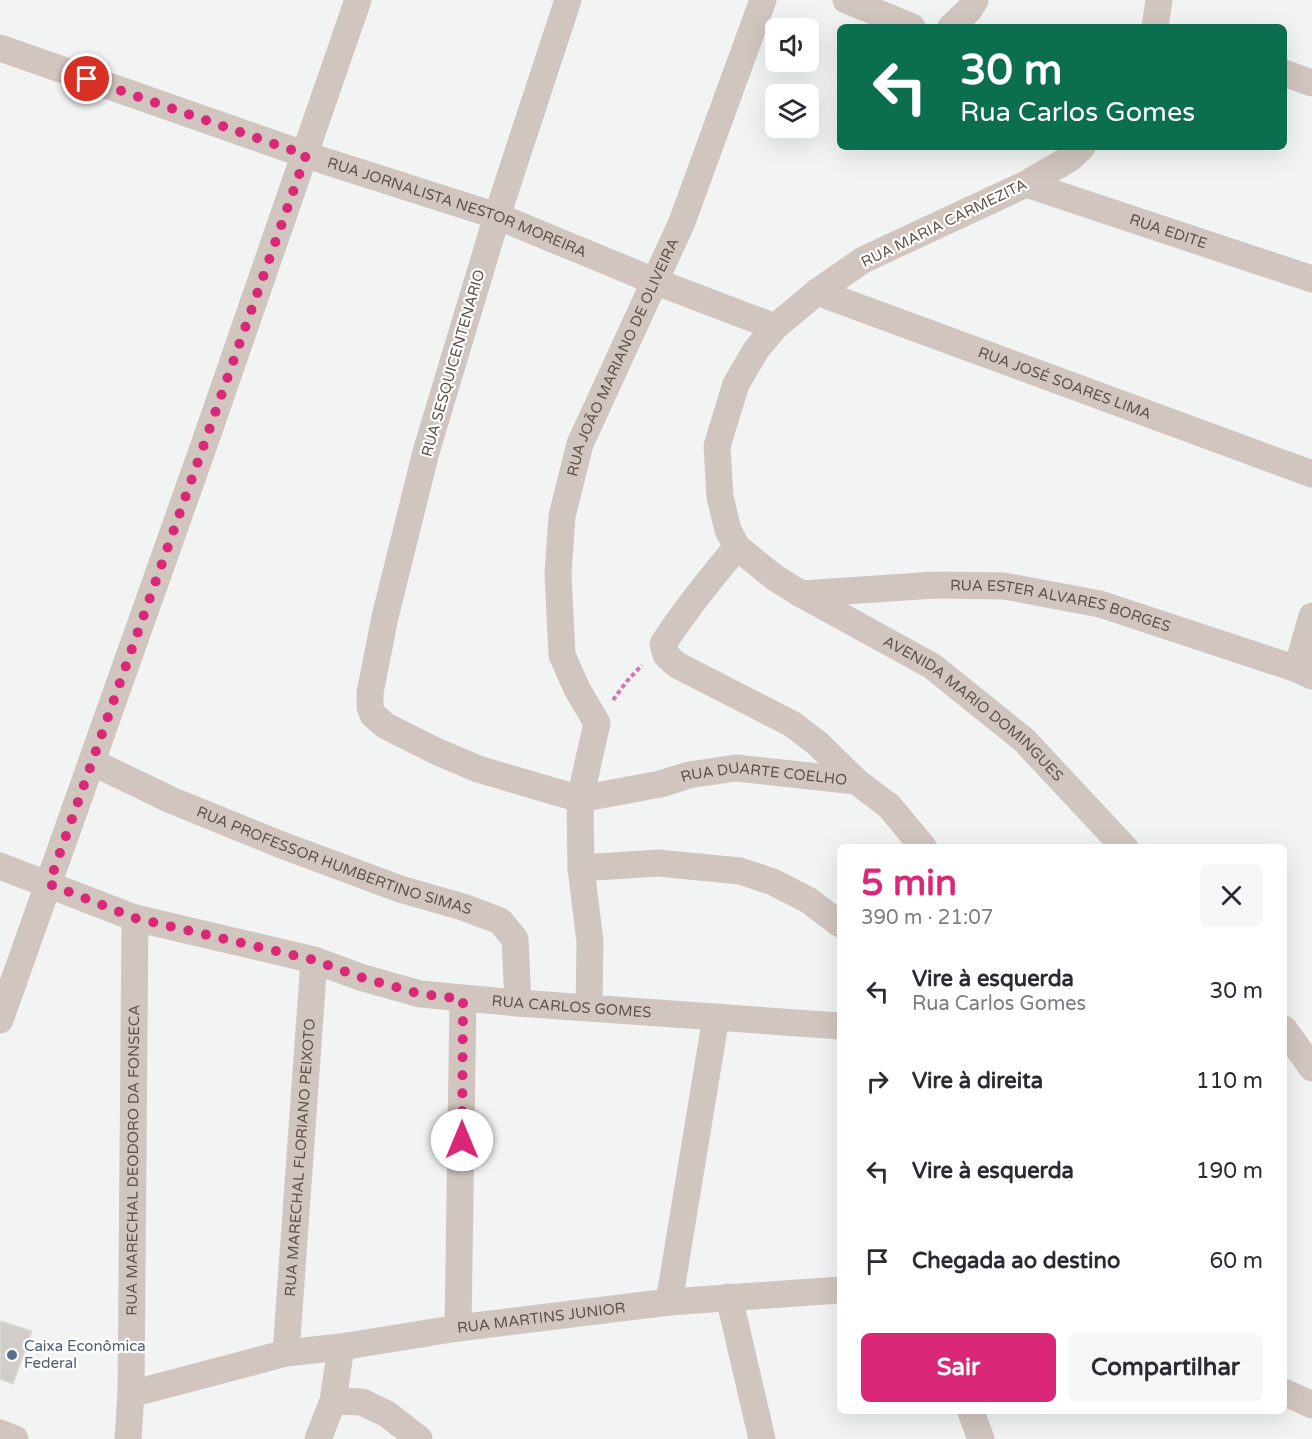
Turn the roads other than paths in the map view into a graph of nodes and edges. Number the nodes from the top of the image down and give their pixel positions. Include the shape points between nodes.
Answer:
1 (358, 0) edge
2 (568, 0) edge
3 (763, 0) edge
4 (846, 0) edge
5 (975, 0) edge
6 (1159, 0) edge
7 (905, 24) edge
8 (954, 24) edge
9 (1155, 24) edge
10 (0, 48) edge
11 (1287, 74) edge
12 (1312, 83) edge
13 (1079, 150) edge
14 (306, 155) junction
15 (1026, 184) junction
16 (497, 216) junction
17 (1312, 279) edge
18 (654, 281) junction
19 (818, 292) junction
20 (775, 327) junction
21 (1312, 474) edge
22 (737, 548) junction
23 (801, 594) junction
24 (1312, 616) edge
25 (1304, 672) edge
26 (92, 762) junction
27 (856, 781) junction
28 (580, 799) junction
29 (921, 844) edge
30 (1121, 844) edge
31 (0, 866) edge
32 (580, 868) junction
33 (49, 884) junction
34 (135, 918) junction
35 (837, 922) edge
36 (314, 960) junction
37 (463, 999) junction
38 (518, 1003) junction
39 (589, 1008) junction
40 (716, 1017) junction
41 (0, 1020) edge
42 (837, 1026) edge
43 (1287, 1033) edge
44 (1312, 1068) edge
45 (837, 1290) edge
46 (729, 1297) junction
47 (669, 1302) junction
48 (458, 1328) junction
49 (341, 1347) junction
50 (286, 1353) junction
51 (1287, 1393) edge
52 (131, 1394) junction
53 (333, 1401) junction
54 (1312, 1405) edge
55 (972, 1414) edge
56 (0, 1433) edge
57 (15, 1439) edge
58 (128, 1439) edge
59 (318, 1439) edge
60 (419, 1439) edge
61 (762, 1439) edge
62 (981, 1439) edge

1 - 14 street
2 - 16 street, RUA SESQUICENTENARIO
3 - 18 street, RUA JOÃO MARIANO DE OLIVEIRA via 682,222
4 - 7 street
5 - 8 street
6 - 9 street
10 - 14 street, RUA JORNALISTA NESTOR MOREIRA
11 - 12 street
13 - 15 street, RUA MARIA CARMEZITA
14 - 16 street, RUA JORNALISTA NESTOR MOREIRA
14 - 26 street
15 - 17 street, RUA EDITE
15 - 19 street, RUA MARIA CARMEZITA via 863,260
16 - 18 street, RUA JORNALISTA NESTOR MOREIRA
16 - 28 street, RUA SESQUICENTENARIO via 426,452 385,616 370,707 386,726 438,752 478,769
18 - 20 street, RUA JORNALISTA NESTOR MOREIRA
18 - 28 street, RUA JOÃO MARIANO DE OLIVEIRA via 580,444 562,516 558,574 562,654 597,723
19 - 20 street, RUA MARIA CARMEZITA
19 - 21 street, RUA JOSÉ SOARES LIMA
20 - 22 street, RUA MARIA CARMEZITA via 736,384 717,446 720,496
22 - 23 street, RUA MARIA CARMEZITA
22 - 27 street via 704,585 663,644 666,655 677,665 792,724
23 - 25 street, RUA ESTER ALVARES BORGES via 935,585 1004,586 1100,604
23 - 30 street, AVENIDA MARIO DOMINGUES via 932,666 1024,740
24 - 25 street
26 - 33 street
26 - 38 street, RUA PROFESSOR HUMBERTINO SIMAS via 171,800 279,844 500,921 515,939
27 - 28 street, RUA DUARTE COELHO via 736,768
27 - 29 street, RUA DUARTE COELHO via 889,806
28 - 32 street
31 - 33 street, RUA CARLOS GOMES
32 - 35 street via 658,863 740,871 808,900
32 - 39 street via 590,942
33 - 34 street, RUA CARLOS GOMES
33 - 41 street
34 - 36 street, RUA CARLOS GOMES
34 - 52 street, RUA MARECHAL DEODORO DA FONSECA
36 - 37 street, RUA CARLOS GOMES via 420,994
36 - 50 street, RUA MARECHAL FLORIANO PEIXOTO
37 - 38 street, RUA CARLOS GOMES
37 - 48 street
38 - 39 street, RUA CARLOS GOMES
39 - 40 street, RUA CARLOS GOMES
40 - 42 street, RUA CARLOS GOMES
40 - 47 street
43 - 44 street
45 - 46 street, RUA MARTINS JUNIOR
46 - 47 street, RUA MARTINS JUNIOR
46 - 61 street
47 - 48 street, RUA MARTINS JUNIOR
48 - 49 street, RUA MARTINS JUNIOR
49 - 50 street, RUA MARTINS JUNIOR
49 - 53 street
50 - 52 street, RUA MARTINS JUNIOR
51 - 54 street
52 - 58 street, RUA MARECHAL DEODORO DA FONSECA
53 - 59 street
53 - 60 street via 362,1402 387,1414
55 - 62 street
56 - 57 street

